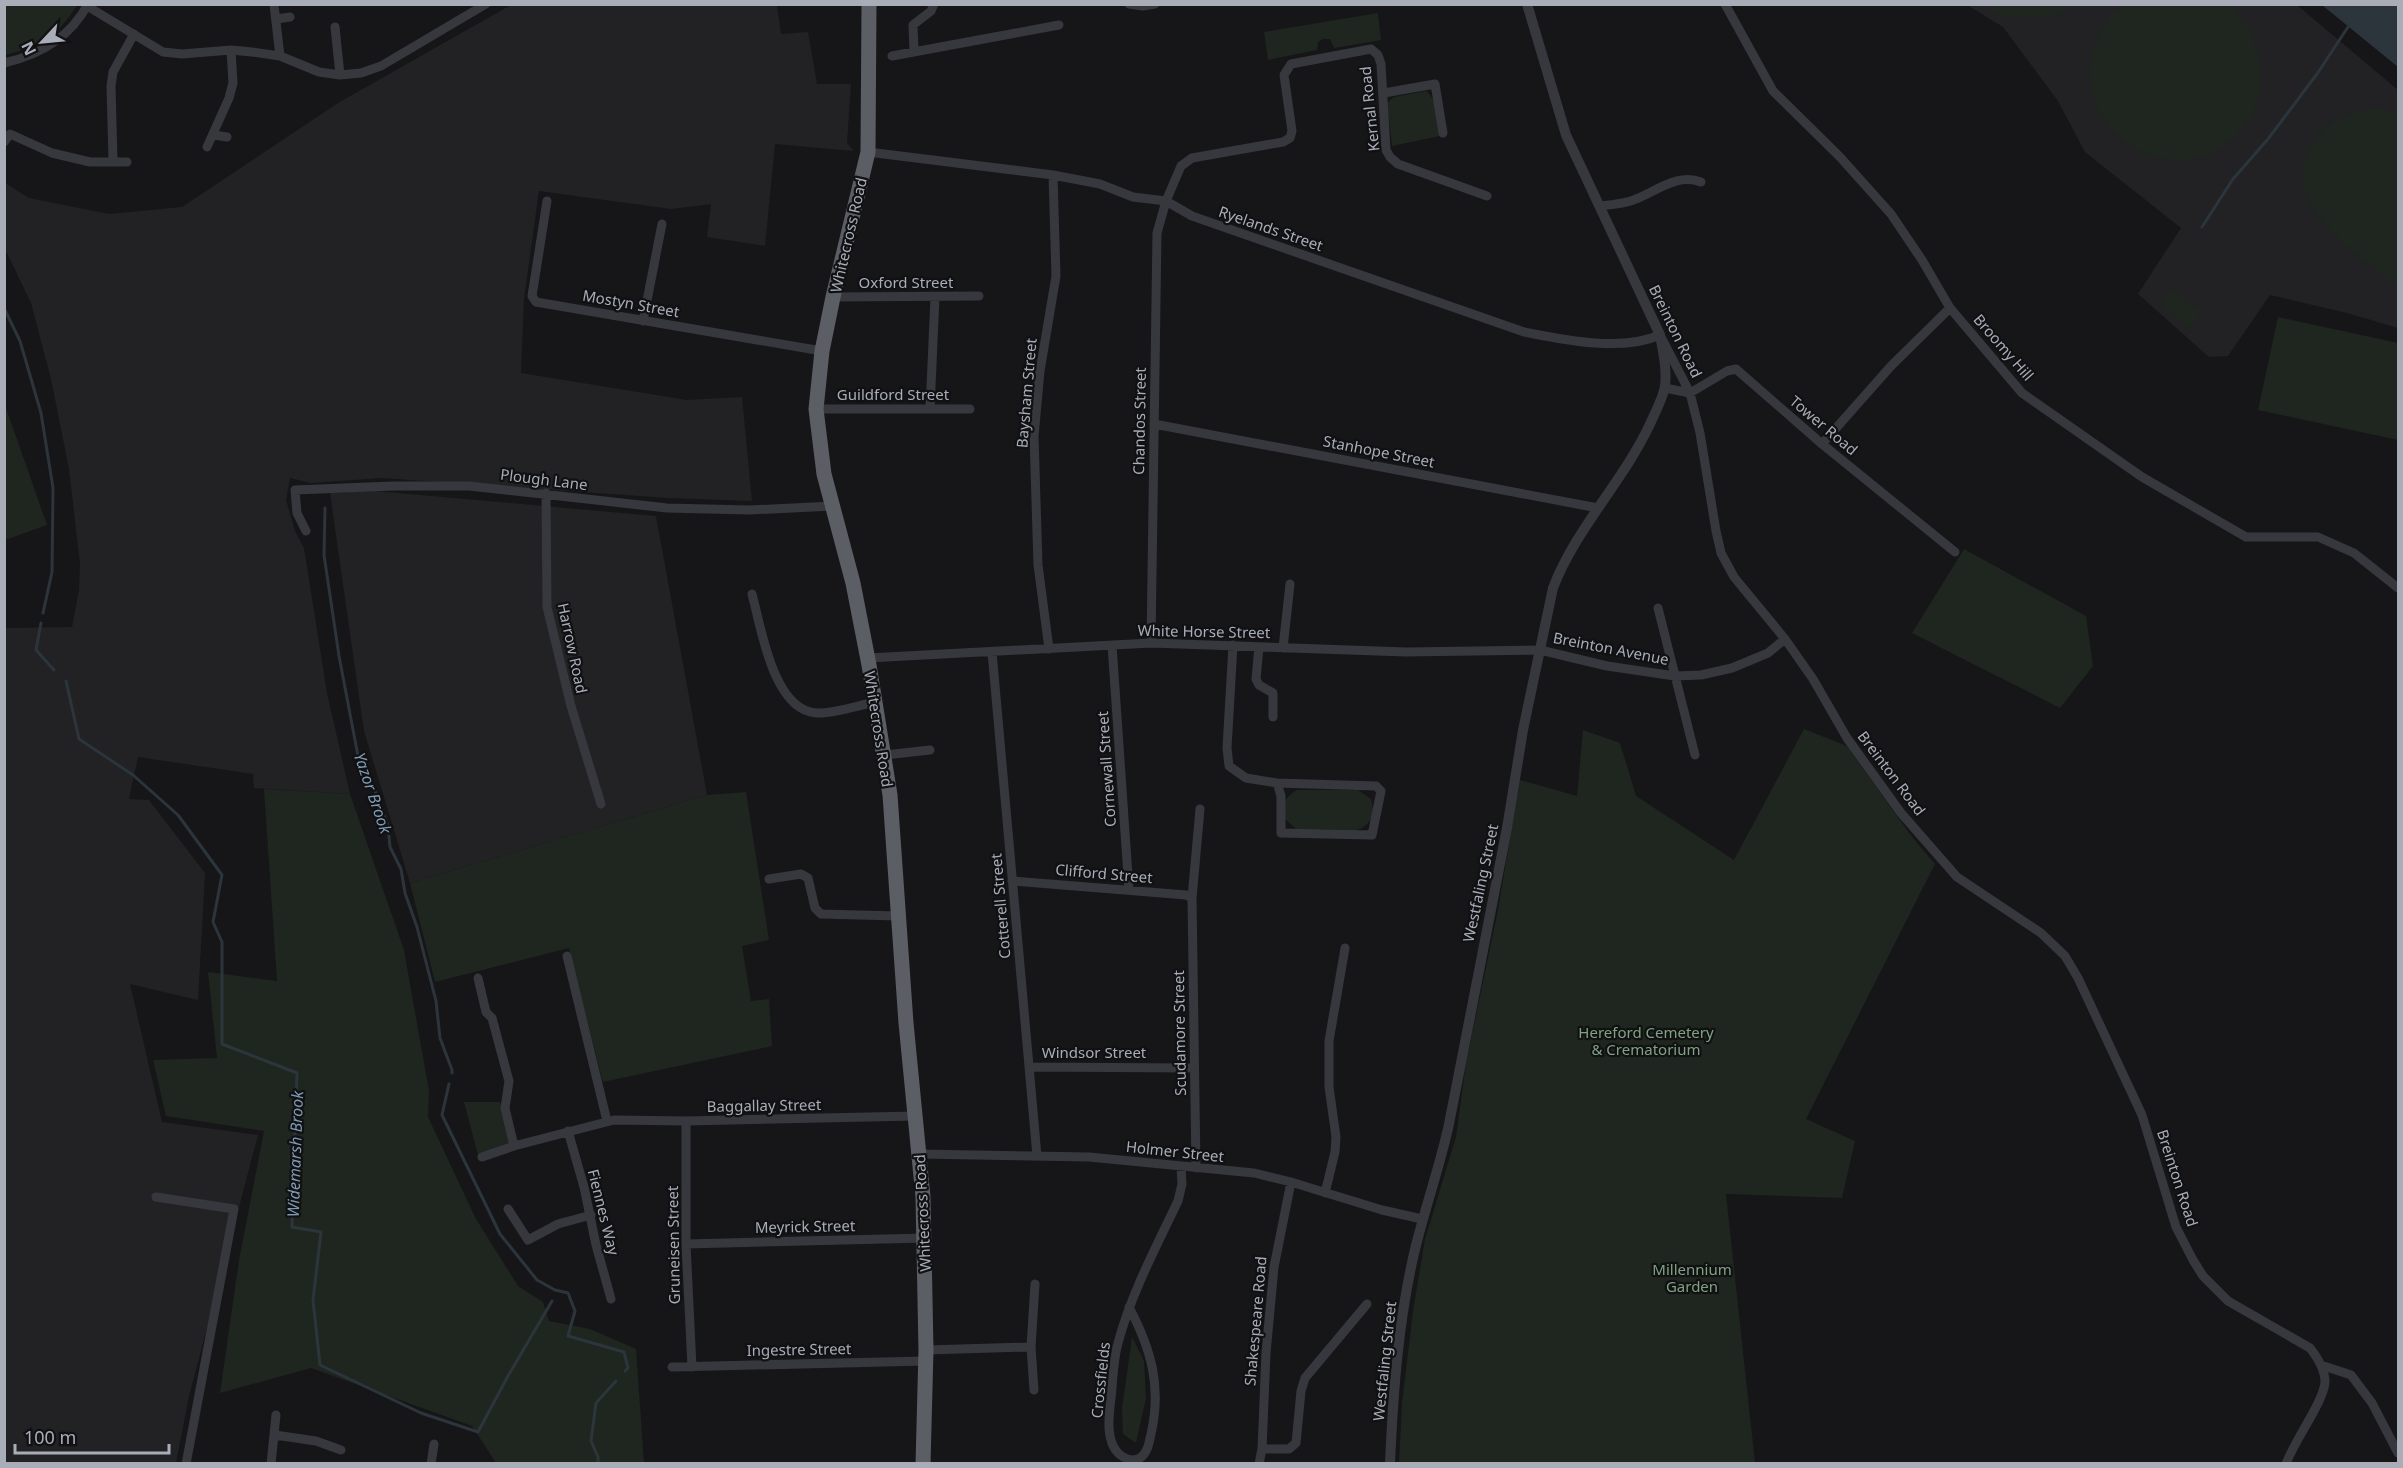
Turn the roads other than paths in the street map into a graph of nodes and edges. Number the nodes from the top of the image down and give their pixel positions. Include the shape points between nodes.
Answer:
1 (486, 4) edge
2 (869, 4) edge
3 (934, 4) edge
4 (1129, 4) edge
5 (1155, 4) edge
6 (1527, 4) edge
7 (1725, 4) edge
8 (88, 5) edge
9 (274, 5) edge
10 (290, 17) dead end
11 (276, 19) junction
12 (1059, 25) dead end
13 (335, 27) dead end
14 (134, 34) junction
15 (348, 40) dead end
16 (337, 41) junction
17 (231, 51) junction
18 (914, 51) junction
19 (280, 56) junction
20 (892, 56) dead end
21 (4, 63) edge
22 (340, 75) junction
23 (1384, 93) junction
24 (1443, 133) dead end
25 (214, 135) junction
26 (227, 137) dead end
27 (4, 142) edge
28 (207, 147) dead end
29 (868, 152) junction
30 (113, 161) junction
31 (127, 162) dead end
32 (1053, 175) junction
33 (1701, 182) dead end
34 (1487, 196) dead end
35 (547, 201) dead end
36 (1166, 201) junction
37 (1599, 206) junction
38 (662, 224) dead end
39 (979, 296) dead end
40 (833, 297) junction
41 (935, 297) junction
42 (1950, 308) junction
43 (643, 321) junction
44 (1660, 335) junction
45 (822, 351) junction
46 (1665, 388) junction
47 (1690, 393) junction
48 (930, 409) junction
49 (970, 409) dead end
50 (816, 410) junction
51 (1154, 424) junction
52 (1822, 444) junction
53 (546, 493) junction
54 (833, 506) junction
55 (1598, 508) junction
56 (306, 531) dead end
57 (1955, 552) dead end
58 (1290, 584) dead end
59 (2398, 588) edge
60 (752, 594) dead end
61 (1658, 608) dead end
62 (1785, 639) junction
63 (1151, 643) junction
64 (1112, 645) junction
65 (1233, 645) junction
66 (1259, 647) junction
67 (1283, 648) junction
68 (1049, 650) junction
69 (1540, 650) junction
70 (992, 652) junction
71 (868, 658) junction
72 (1675, 676) junction
73 (876, 702) junction
74 (1273, 717) dead end
75 (930, 750) dead end
76 (885, 755) junction
77 (1695, 755) dead end
78 (1277, 783) junction
79 (601, 804) dead end
80 (1200, 809) dead end
81 (769, 879) dead end
82 (1012, 880) junction
83 (1129, 890) junction
84 (1192, 898) junction
85 (898, 916) junction
86 (1345, 948) dead end
87 (567, 956) dead end
88 (478, 978) dead end
89 (1029, 1067) junction
90 (1194, 1068) junction
91 (916, 1116) junction
92 (611, 1121) junction
93 (686, 1122) junction
94 (568, 1131) junction
95 (514, 1146) junction
96 (919, 1154) junction
97 (1037, 1156) junction
98 (482, 1157) dead end
99 (1181, 1167) junction
100 (1196, 1168) junction
101 (1291, 1182) junction
102 (1325, 1193) junction
103 (156, 1197) dead end
104 (508, 1209) dead end
105 (591, 1215) junction
106 (1422, 1219) junction
107 (925, 1238) junction
108 (686, 1244) junction
109 (1035, 1284) dead end
110 (611, 1299) dead end
111 (1366, 1304) dead end
112 (1130, 1307) junction
113 (1031, 1347) junction
114 (926, 1356) junction
115 (2321, 1365) junction
116 (672, 1367) dead end
117 (692, 1367) junction
118 (1035, 1390) dead end
119 (276, 1415) dead end
120 (275, 1435) junction
121 (434, 1444) dead end
122 (1262, 1449) junction
123 (340, 1450) dead end
124 (2398, 1453) edge
125 (186, 1464) edge
126 (271, 1464) edge
127 (431, 1464) edge
128 (924, 1464) edge
129 (1259, 1464) edge
130 (1390, 1464) edge
131 (2286, 1464) edge

1 - 22 street via 381,66 361,74
2 - 29 highway, Whitecross Road
3 - 18 street via 913,25
4 - 5 street
6 - 37 street, Breinton Road via 1566,135
7 - 42 street, Broomy Hill via 1773,91 1840,156 1890,214
8 - 14 street
8 - 21 street via 80,19 43,51
9 - 11 street
10 - 11 street
11 - 19 street
12 - 18 street
13 - 16 street
14 - 17 street via 164,52
14 - 30 street via 113,72
15 - 16 street
16 - 22 street
17 - 19 street
17 - 25 street via 233,83
18 - 20 street
19 - 22 street via 319,72
23 - 24 street via 1435,84
23 - 34 street, Kernal Road via 1386,150 1393,161
23 - 36 street, Kernal Road via 1381,64 1371,49 1291,64 1284,75 1290,138 1186,161
25 - 26 street
25 - 28 street
27 - 30 street via 10,134 52,153 90,162
29 - 32 street, Ryelands Street
29 - 40 highway, Whitecross Road
30 - 31 street
32 - 36 street, Ryelands Street via 1100,184 1133,197
32 - 68 street, Baysham Street via 1056,276 1034,436 1038,565
33 - 37 street via 1690,178 1635,200
35 - 43 street, Mostyn Street via 533,300
36 - 44 street, Ryelands Street via 1192,216 1524,332 1566,340 1626,343 1644,342
36 - 51 street, Chandos Street via 1157,233
37 - 44 street, Breinton Road
38 - 43 street
39 - 41 street, Oxford Street
40 - 41 street, Oxford Street
40 - 45 highway, Whitecross Road
41 - 48 street
42 - 52 street via 1891,366
42 - 59 street, Broomy Hill via 2022,393 2142,477 2246,537 2318,537 2354,553
43 - 45 street, Mostyn Street
44 - 46 street, Westfaling Street via 1666,364
44 - 47 street, Breinton Road
45 - 50 highway, Whitecross Road
46 - 47 street
46 - 55 street, Westfaling Street via 1640,446
47 - 52 street, Tower Road via 1736,369
47 - 62 street, Breinton Road via 1721,553 1734,577
48 - 49 street, Guildford Street
48 - 50 street, Guildford Street
50 - 54 highway, Whitecross Road via 824,474
51 - 55 street, Stanhope Street
51 - 63 street, Chandos Street
52 - 57 street, Tower Road
53 - 54 street, Plough Lane via 667,508 754,510
53 - 56 street, Plough Lane via 469,486 295,490 297,513
53 - 79 street, Harrow Road via 547,607 571,706
54 - 71 highway, Whitecross Road
55 - 69 street, Westfaling Street via 1561,567
58 - 67 street
60 - 73 street via 770,666 800,709 817,713
61 - 72 street, Breinton Avenue
62 - 72 street, Breinton Avenue via 1768,653 1732,668
62 - 115 street, Breinton Road via 1847,738 1901,813 1957,877 2041,933 2065,956 2142,1115 2176,1227 2203,1276 2228,1301 2310,1348
63 - 64 street, White Horse Street
63 - 65 street, White Horse Street
64 - 68 street, White Horse Street
64 - 83 street, Cornewall Street
65 - 66 street, White Horse Street
65 - 78 street via 1229,766 1246,778
66 - 67 street, White Horse Street
66 - 74 street via 1256,679 1259,686 1273,693
67 - 69 street, White Horse Street via 1406,652
68 - 70 street, White Horse Street
69 - 72 street, Breinton Avenue via 1607,666
69 - 106 street, Westfaling Street via 1449,1124
70 - 71 street, White Horse Street
70 - 82 street, Cotterell Street
71 - 73 highway, Whitecross Road
72 - 77 street, Breinton Avenue
73 - 76 highway, Whitecross Road
75 - 76 street
76 - 85 highway, Whitecross Road
78 - 78 street via 1379,788 1372,835 1281,833
80 - 84 street, Scudamore Street
81 - 85 street via 801,874 808,878 815,908 821,914
82 - 83 street, Clifford Street
82 - 89 street, Cotterell Street
83 - 84 street, Clifford Street
84 - 90 street, Scudamore Street
85 - 91 highway, Whitecross Road
86 - 102 street via 1329,1041 1329,1087 1336,1137
87 - 92 street
88 - 95 street via 509,1081 505,1108
89 - 90 street, Windsor Street
89 - 97 street, Cotterell Street
90 - 100 street, Scudamore Street
91 - 93 street, Baggallay Street
91 - 96 highway, Whitecross Road
92 - 93 street, Baggallay Street
92 - 94 street, Baggallay Street
93 - 108 street, Gruneisen Street
94 - 95 street, Baggallay Street
94 - 105 street, Fiennes Way
95 - 98 street, Baggallay Street
96 - 97 street, Holmer Street
96 - 107 highway, Whitecross Road
97 - 99 street, Holmer Street
99 - 100 street, Holmer Street
99 - 112 street, Crossfields via 1178,1201
100 - 101 street, Holmer Street via 1254,1173
101 - 102 street, Holmer Street
101 - 122 street, Shakespeare Road via 1274,1267
102 - 106 street, Holmer Street
103 - 125 street via 234,1209
104 - 105 street via 528,1240 558,1224
105 - 110 street, Fiennes Way
106 - 130 street, Westfaling Street via 1399,1340
107 - 108 street, Meyrick Street
107 - 114 highway, Whitecross Road
108 - 117 street, Gruneisen Street
109 - 113 street
111 - 122 street via 1305,1378 1296,1443 1289,1449
112 - 112 street, Crossfields via 1153,1364 1155,1393 1146,1451 1131,1460 1116,1451 1109,1414 1117,1346
113 - 114 street, Ingestre Street
113 - 118 street
114 - 117 street, Ingestre Street
114 - 128 highway, Whitecross Road
115 - 124 street via 2351,1375 2372,1403
115 - 131 street via 2323,1391
116 - 117 street, Ingestre Street
119 - 120 street
120 - 123 street via 316,1441
120 - 126 street
121 - 127 street
122 - 129 street, Shakespeare Road

